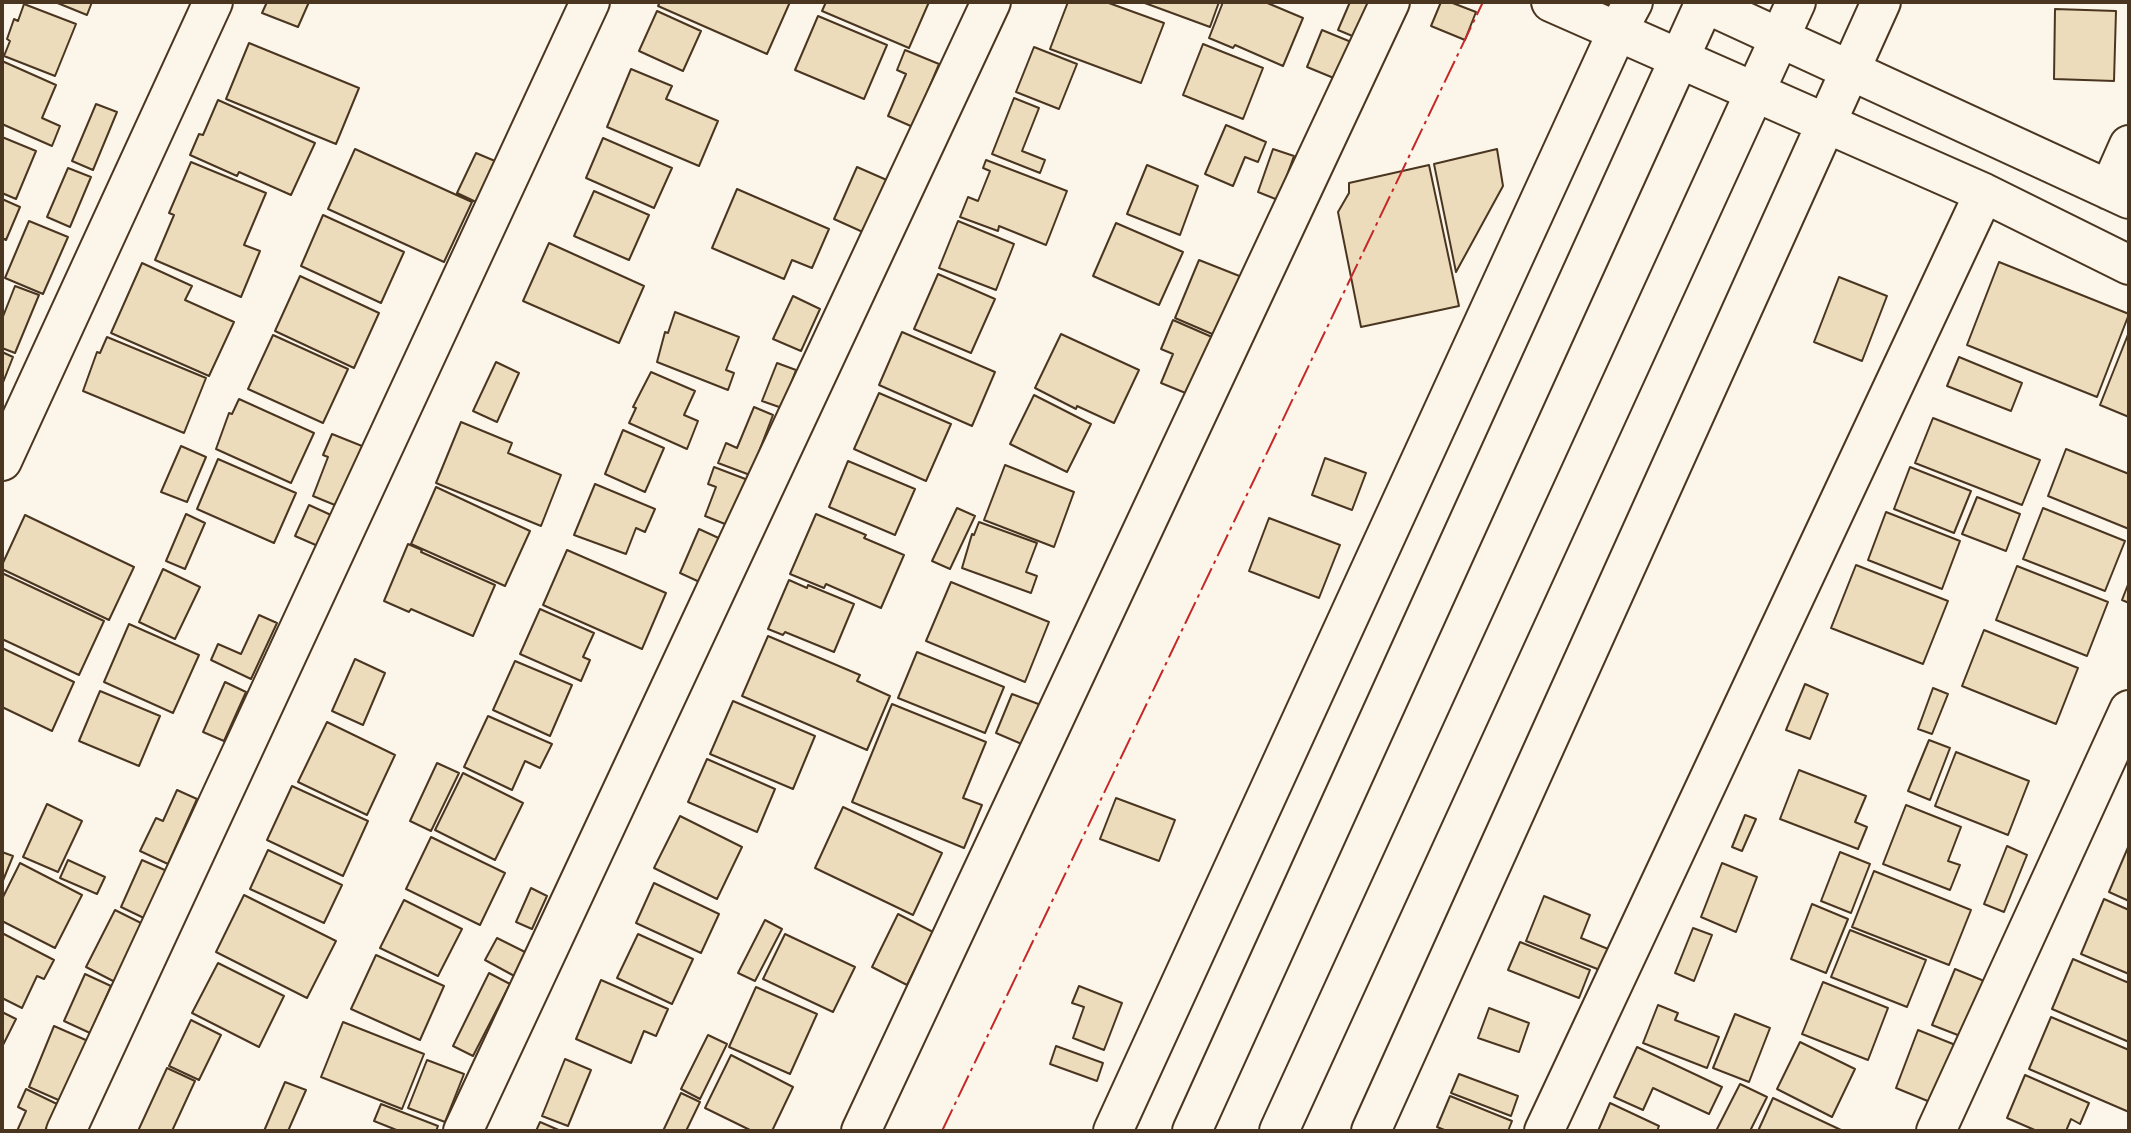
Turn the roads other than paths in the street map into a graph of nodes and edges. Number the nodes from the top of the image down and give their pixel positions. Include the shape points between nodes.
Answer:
1 (213, 2) edge
2 (590, 2) edge
3 (991, 2) edge
4 (1390, 2) edge
5 (1551, 2) edge
6 (1704, 2) edge
7 (1796, 2) edge
8 (1881, 2) edge
9 (1625, 16) edge
10 (1780, 38) junction
11 (1679, 59) junction
12 (1850, 70) junction
13 (1753, 92) junction
14 (1824, 124) junction
15 (2129, 145) edge
16 (1984, 193) junction
17 (2119, 194) edge
18 (2129, 265) edge
19 (2, 461) edge
20 (2129, 710) edge
21 (66, 1131) edge
22 (463, 1131) edge
23 (861, 1131) edge
24 (1112, 1131) edge
25 (1192, 1131) edge
26 (1279, 1131) edge
27 (1371, 1131) edge
28 (1544, 1131) edge
29 (1936, 1131) edge

1 - 19 street
2 - 21 street
3 - 22 street
4 - 23 street
5 - 9 street
6 - 10 street
6 - 11 street
7 - 10 street
8 - 12 street
9 - 11 street
9 - 24 street
10 - 12 street
10 - 13 street
11 - 13 street
11 - 25 street
12 - 14 street
12 - 17 street
13 - 14 street
13 - 26 street
14 - 16 street
14 - 27 street
15 - 17 street
16 - 18 street
16 - 28 street
20 - 29 street

